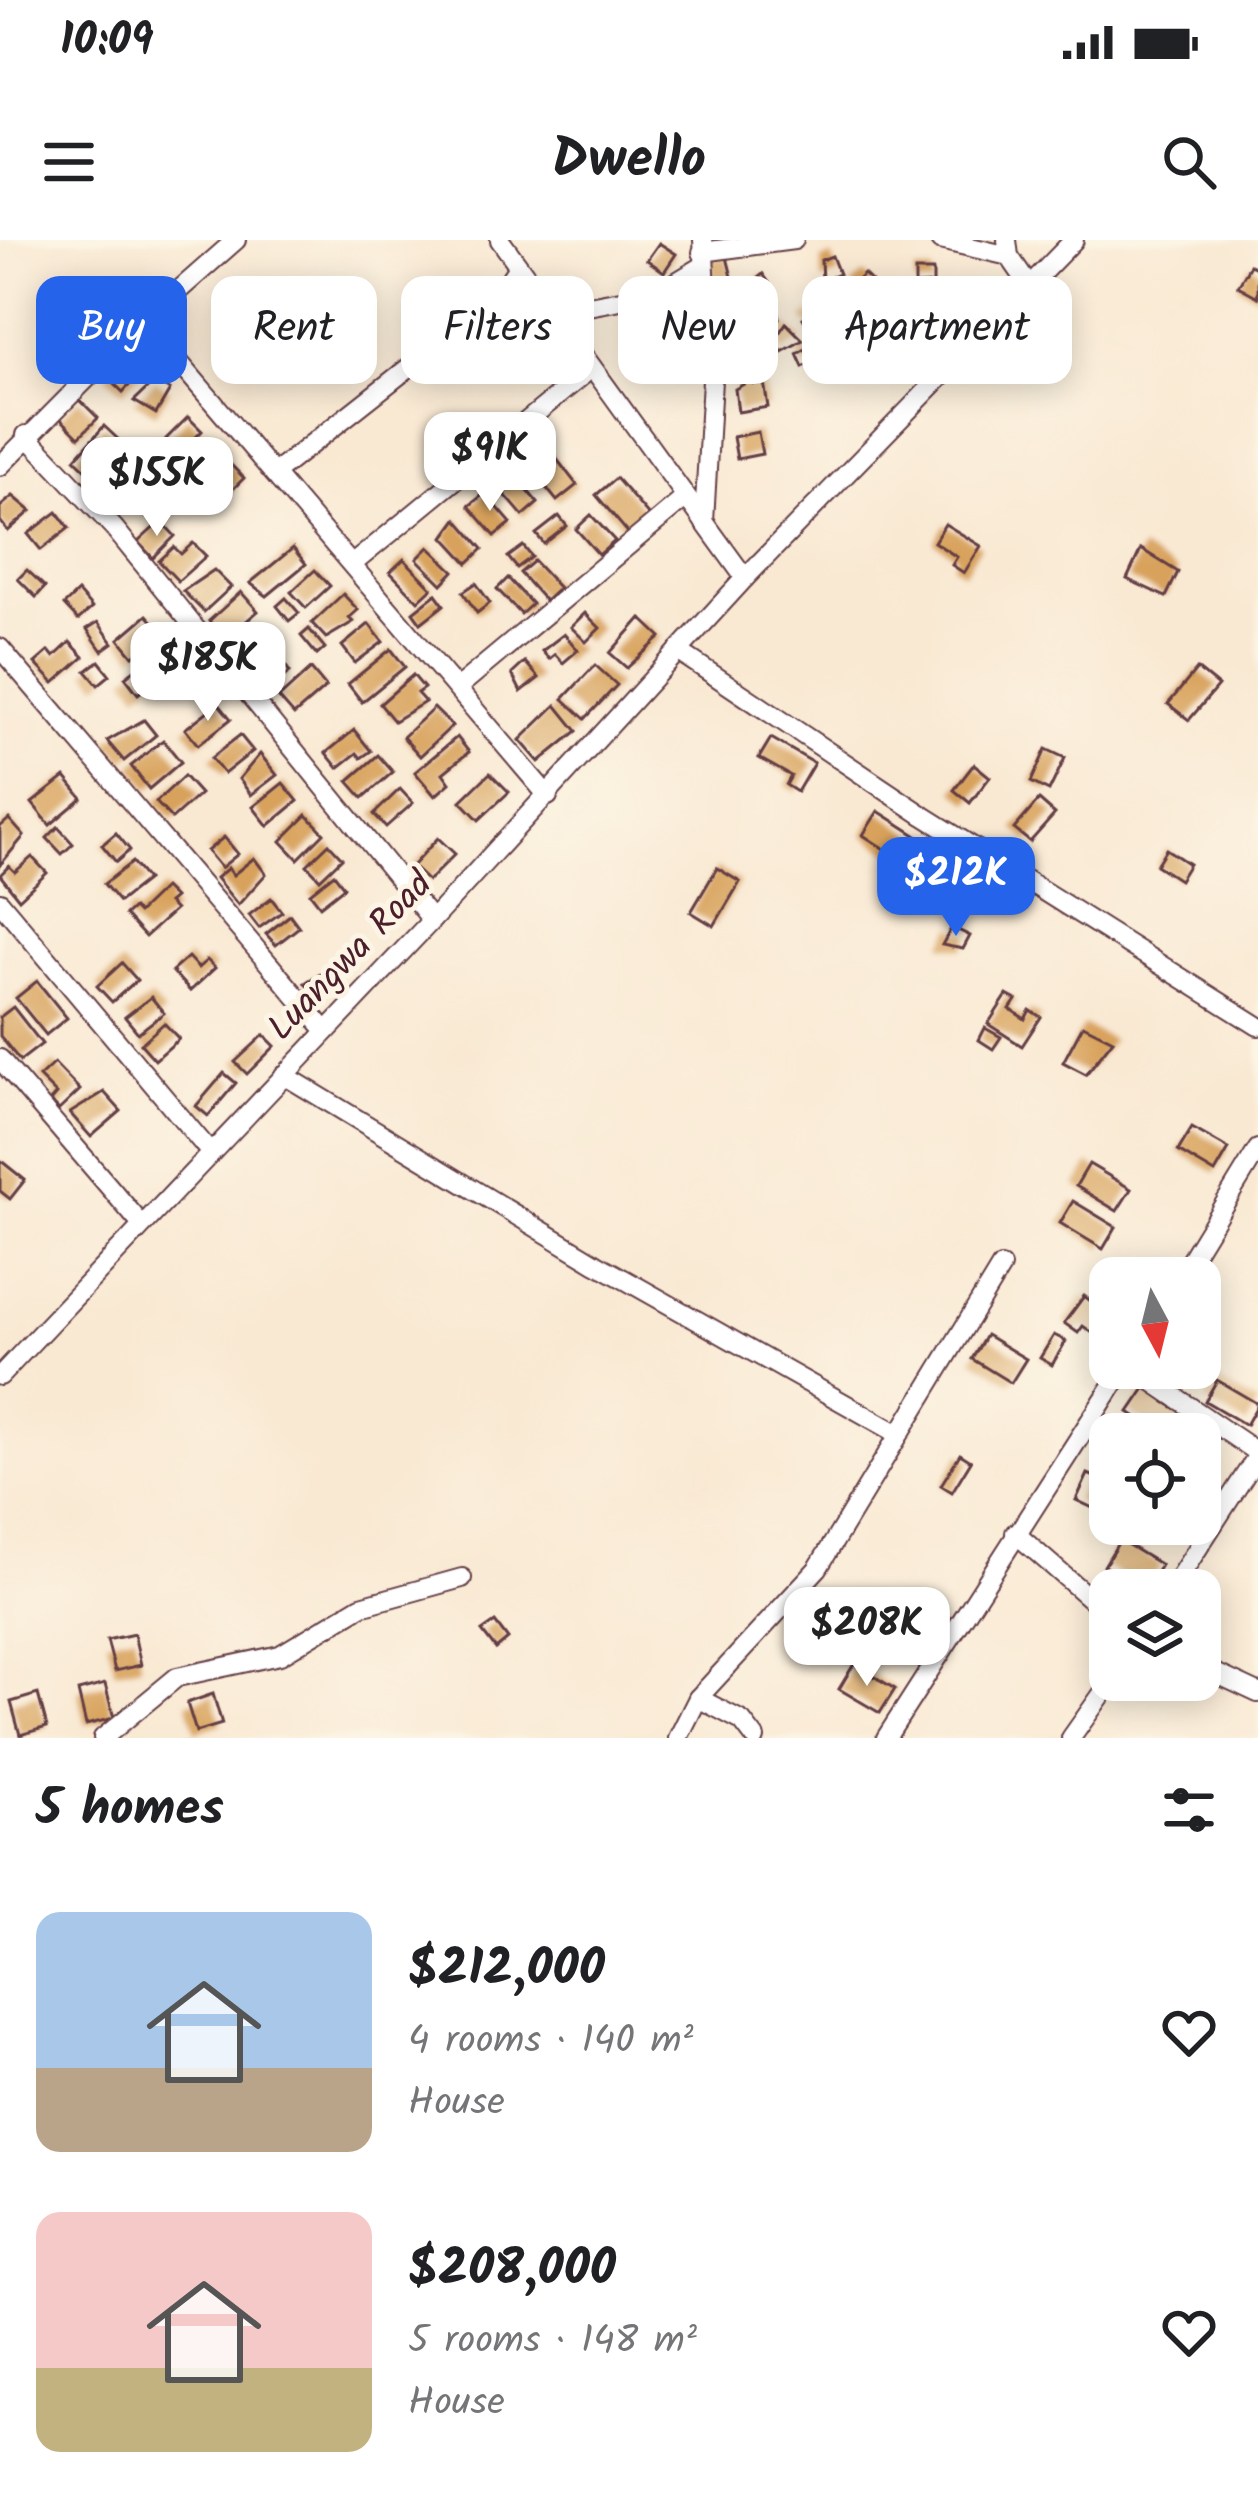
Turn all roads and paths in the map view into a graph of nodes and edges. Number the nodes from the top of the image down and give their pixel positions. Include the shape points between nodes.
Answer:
1 (236, 240) edge
2 (500, 240) edge
3 (794, 240) edge
4 (940, 240) edge
5 (1073, 240) edge
6 (1008, 248) edge
7 (702, 253) edge
8 (518, 267) junction
9 (524, 276) edge
10 (1024, 276) edge
11 (1038, 276) edge
12 (187, 283) edge
13 (594, 305) edge
14 (187, 370) edge
15 (594, 375) edge
16 (79, 384) edge
17 (573, 384) edge
18 (933, 384) edge
19 (26, 435) junction
20 (0, 466) edge
21 (276, 472) junction
22 (685, 497) junction
23 (704, 522) junction
24 (355, 562) junction
25 (745, 578) junction
26 (0, 648) edge
27 (678, 651) junction
28 (458, 688) junction
29 (548, 796) junction
30 (0, 902) edge
31 (433, 920) junction
32 (1258, 1026) edge
33 (326, 1031) junction
34 (0, 1059) edge
35 (284, 1075) junction
36 (1258, 1149) edge
37 (210, 1152) junction
38 (141, 1224) junction
39 (1192, 1257) edge
40 (1000, 1267) dead end
41 (0, 1346) edge
42 (6, 1370) edge
43 (1114, 1389) edge
44 (1160, 1389) edge
45 (897, 1433) junction
46 (1258, 1454) edge
47 (1015, 1533) junction
48 (1184, 1569) edge
49 (462, 1578) dead end
50 (1089, 1598) edge
51 (1221, 1676) edge
52 (1258, 1693) edge
53 (698, 1698) junction
54 (1097, 1701) edge
55 (103, 1738) edge
56 (678, 1738) edge
57 (755, 1738) edge
58 (886, 1738) edge
59 (1071, 1738) edge

1 - 12 street
2 - 8 street
3 - 7 street
4 - 6 street
5 - 11 street, Luangwa Road
6 - 10 street
7 - 13 street via 658,293
7 - 23 street via 712,380
8 - 9 street
8 - 21 street via 497,298
14 - 21 street
15 - 22 street
16 - 19 street
17 - 24 street
18 - 25 street, Luangwa Road
19 - 20 street
19 - 31 street via 114,528
21 - 24 street
22 - 23 street
22 - 28 street
23 - 25 street
24 - 28 street
25 - 27 street, Luangwa Road
26 - 33 street
27 - 29 street, Luangwa Road
27 - 32 street
28 - 29 street
29 - 31 street, Luangwa Road
30 - 37 street
31 - 33 street, Luangwa Road
33 - 35 street, Luangwa Road
34 - 38 street
35 - 37 street, Luangwa Road
35 - 45 street
36 - 39 street
37 - 38 street, Luangwa Road
38 - 42 street, Luangwa Road
40 - 45 street
41 - 42 street
43 - 47 street
44 - 46 street
45 - 53 street via 818,1568
46 - 48 street
47 - 50 street
47 - 58 street
49 - 55 street via 361,1606 280,1655 178,1677
51 - 52 street
53 - 56 street
53 - 57 street via 742,1721
54 - 59 street

